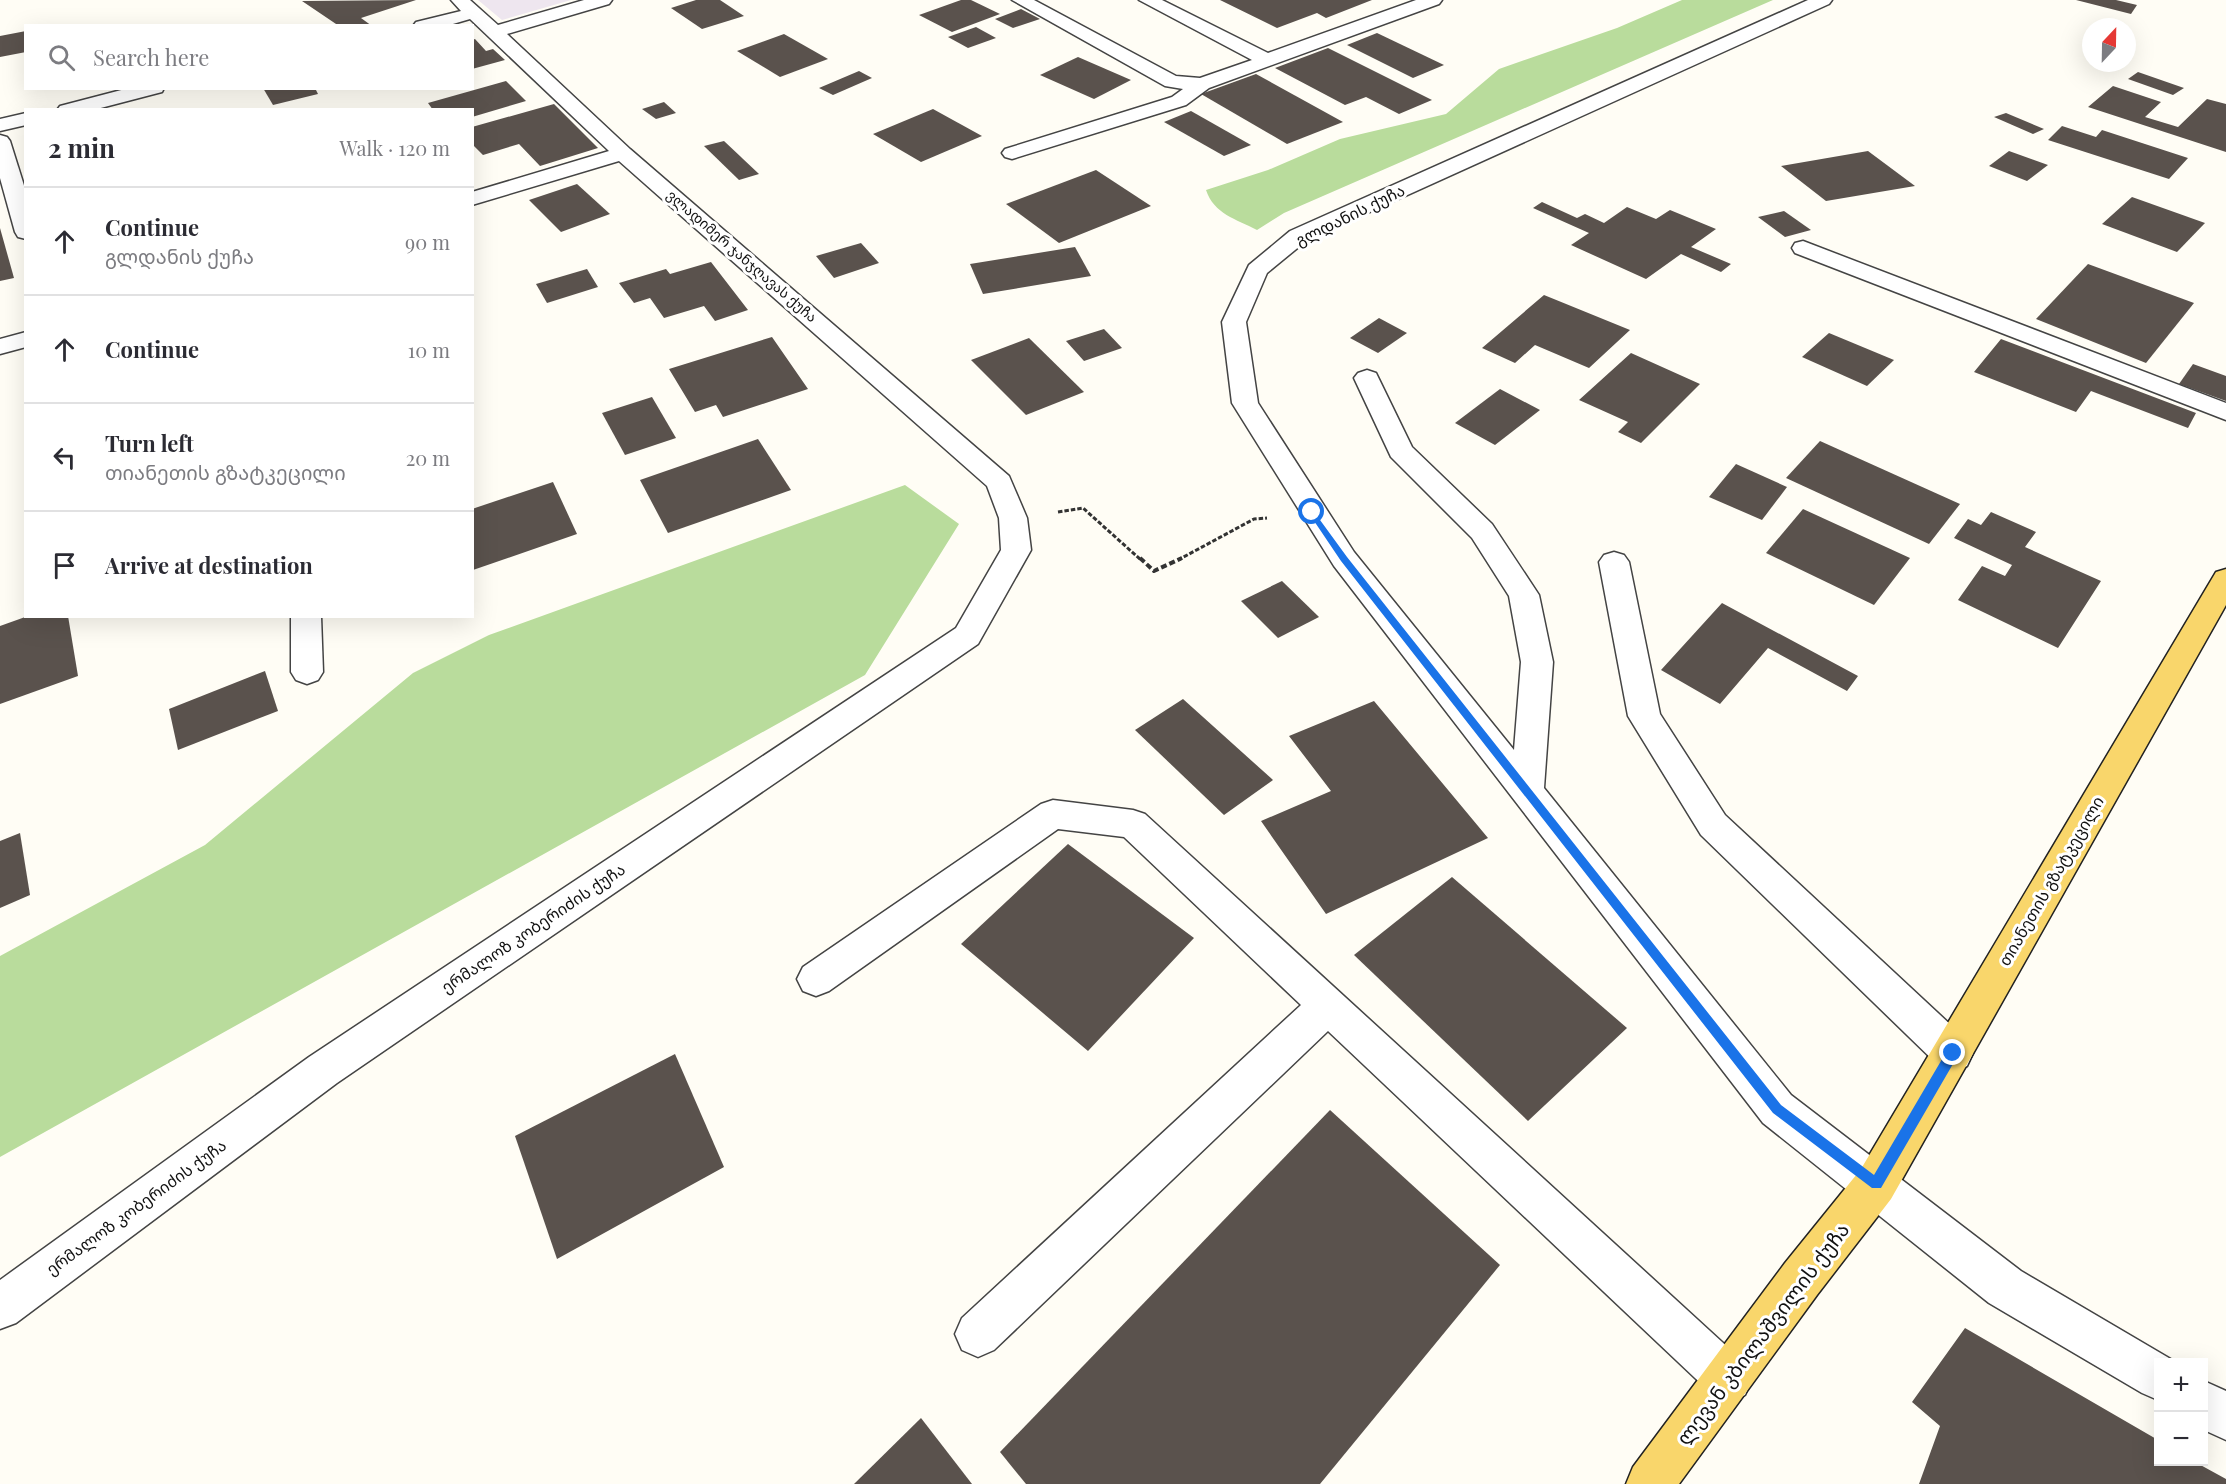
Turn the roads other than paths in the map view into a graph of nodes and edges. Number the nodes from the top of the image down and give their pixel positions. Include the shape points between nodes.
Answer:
1 (460, 0) edge
2 (603, 0) edge
3 (1022, 0) edge
4 (1148, 0) edge
5 (1433, 0) edge
6 (1823, 0) edge
7 (474, 13) junction
8 (430, 24) edge
9 (495, 32) junction
10 (1267, 60) junction
11 (1202, 84) junction
12 (147, 90) edge
13 (75, 108) edge
14 (24, 119) edge
15 (0, 125) edge
16 (0, 141) edge
17 (623, 153) junction
18 (1012, 153) dead end
19 (474, 198) edge
20 (24, 225) edge
21 (1803, 248) dead end
22 (24, 340) edge
23 (0, 347) edge
24 (1367, 378) dead end
25 (2226, 412) edge
26 (1013, 518) joint
27 (1614, 562) dead end
28 (2226, 579) edge
29 (306, 618) edge
30 (306, 672) dead end
31 (1527, 789) junction
32 (816, 979) dead end
33 (1328, 1005) junction
34 (1953, 1053) junction
35 (1876, 1184) junction
36 (0, 1307) edge
37 (978, 1334) dead end
38 (2154, 1375) edge
39 (1729, 1379) junction
40 (2208, 1406) edge
41 (2226, 1417) edge
42 (1650, 1484) edge

1 - 7 street, ვლადიმერ ჯანჯღავას ქუჩა
2 - 9 street
3 - 11 street via 1172,82
4 - 10 street
5 - 10 street
6 - 31 street, გლდანის ქუჩა via 1298,236 1257,270 1234,322 1245,404 1312,512 1344,559
7 - 8 street
7 - 9 street, ვლადიმერ ჯანჯღავას ქუჩა
9 - 17 street, ვლადიმერ ჯანჯღავას ქუჩა
10 - 11 street
11 - 18 street via 1179,101
12 - 13 street
14 - 15 street
16 - 20 street
17 - 19 street
17 - 26 street, ვლადიმერ ჯანჯღავას ქუჩა via 999,482
21 - 25 street
22 - 23 street
24 - 31 street via 1401,451 1482,531 1524,595 1537,662
26 - 36 street, ერმალოზ კობერიძის ქუჩა via 1016,550 967,636 323,1070
27 - 34 street via 1644,716 1713,825
28 - 34 main road, თიანეთის გზატკეცილი
29 - 30 street
31 - 35 street, გლდანის ქუჩა via 1777,1109
32 - 33 street via 1053,814 1133,824
33 - 37 street
33 - 39 street
34 - 35 main road, თიანეთის გზატკეცილი
35 - 38 street, გლდანის ქუჩა via 2005,1287
35 - 39 main road, ლევან კბილაშვილის ქუჩა
39 - 42 main road, ლევან კბილაშვილის ქუჩა
40 - 41 street

